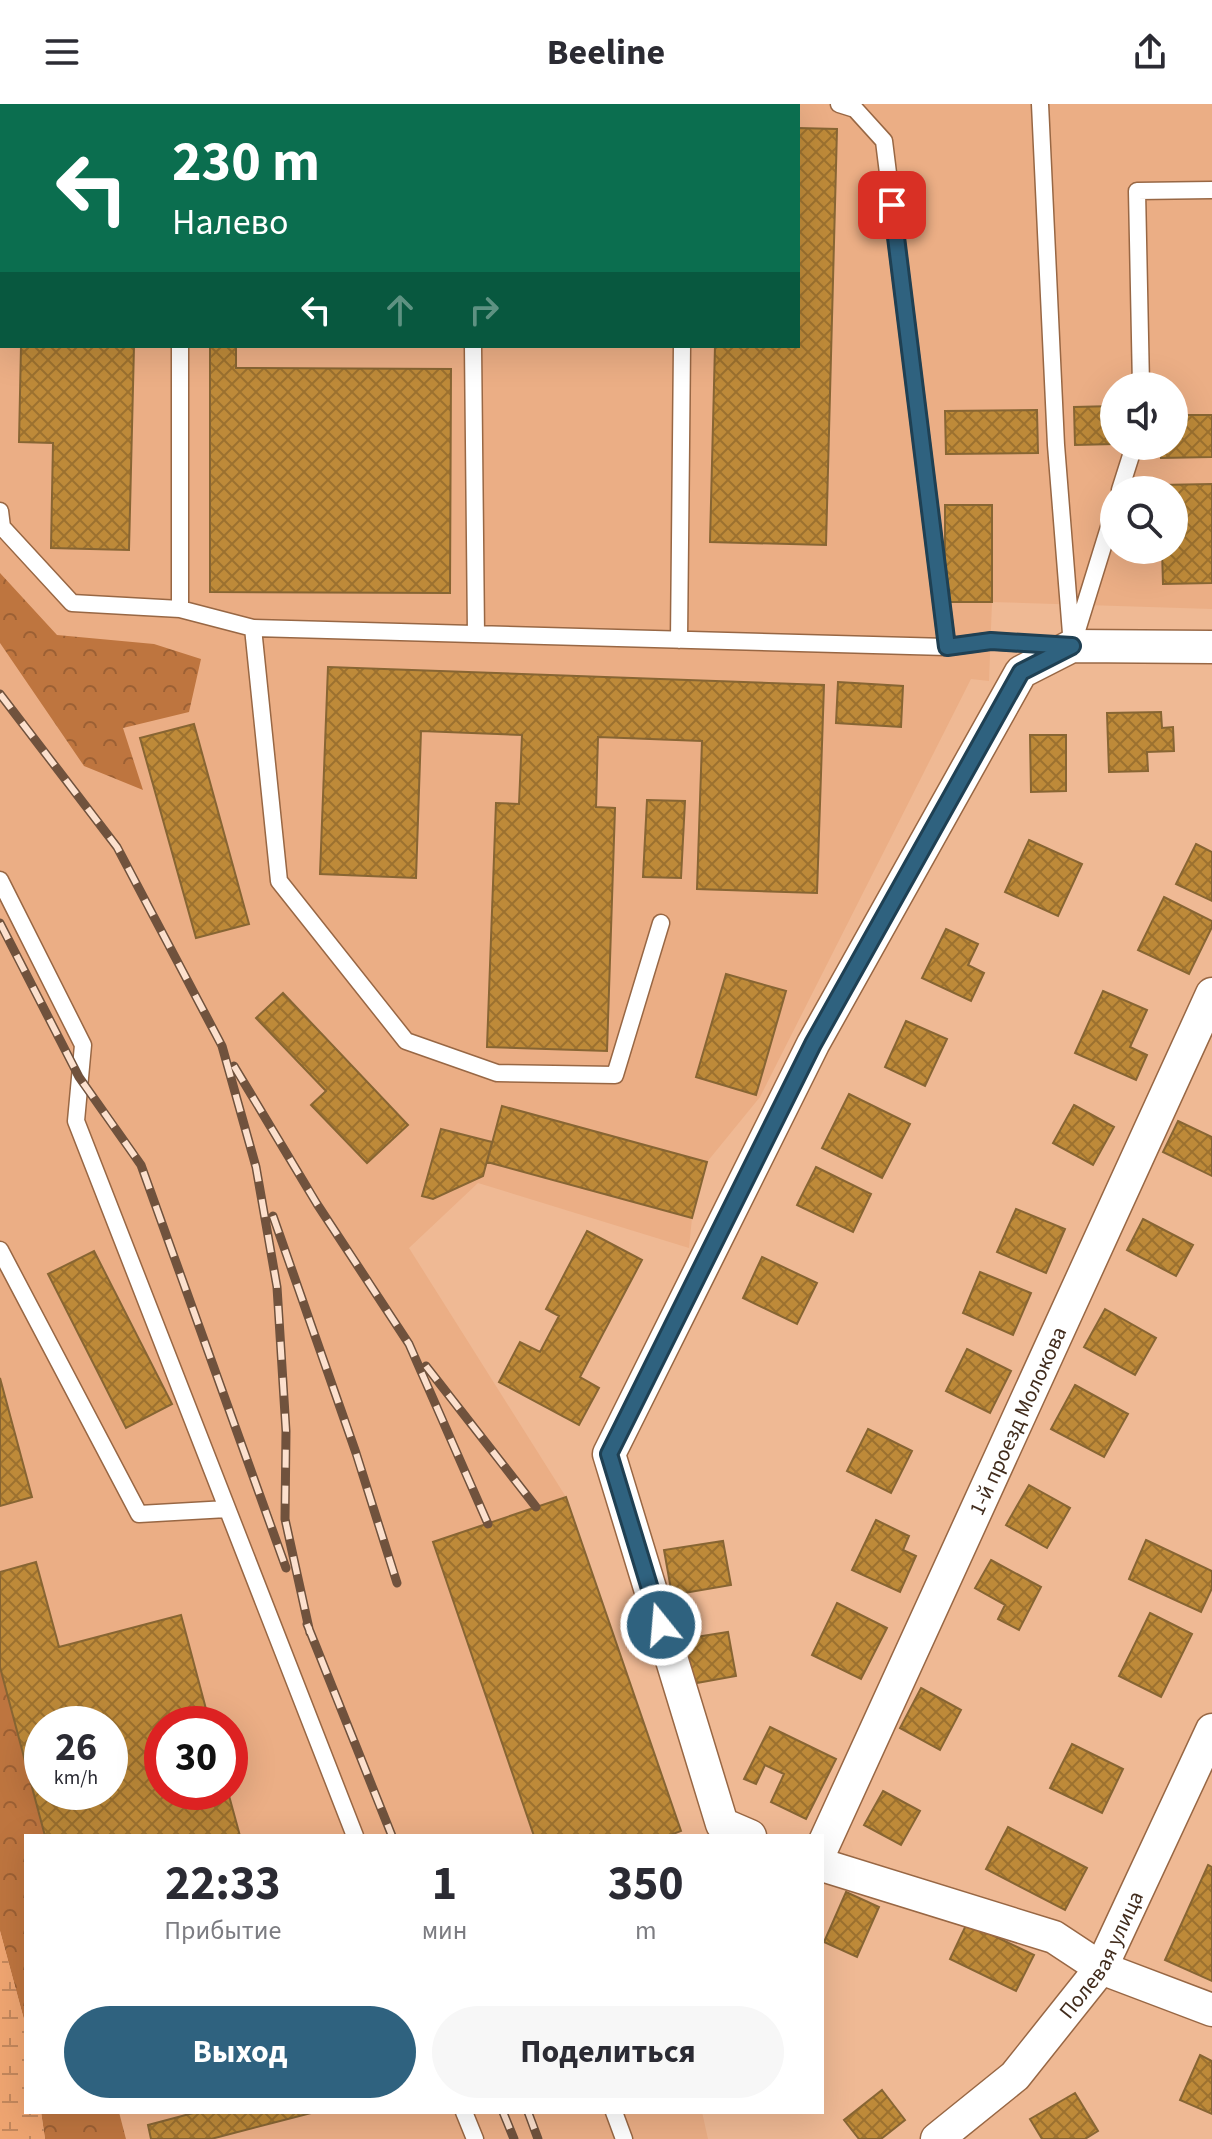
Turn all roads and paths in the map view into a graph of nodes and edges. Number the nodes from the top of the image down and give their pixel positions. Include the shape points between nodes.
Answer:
1 (839, 104) edge
2 (1040, 104) edge
3 (1212, 190) edge
4 (180, 348) edge
5 (473, 348) edge
6 (682, 348) edge
7 (1141, 372) edge
8 (0, 511) edge
9 (1100, 556) edge
10 (180, 609) junction
11 (253, 628) junction
12 (476, 634) junction
13 (679, 640) junction
14 (1072, 646) junction
15 (947, 647) junction
16 (1212, 647) edge
17 (0, 880) edge
18 (661, 923) dead end
19 (1212, 994) edge
20 (0, 1250) edge
21 (227, 1509) junction
22 (1212, 1730) edge
23 (736, 1830) edge
24 (354, 1834) edge
25 (824, 1844) edge
26 (824, 1866) edge
27 (1101, 1968) junction
28 (1212, 2010) edge
29 (465, 2114) edge
30 (615, 2114) edge
31 (475, 2139) edge
32 (624, 2139) edge
33 (937, 2139) edge

1 - 15 lane via 855,109 884,141
2 - 14 lane via 1056,445
3 - 7 lane via 1137,191
4 - 10 lane
5 - 12 lane
6 - 13 lane
8 - 10 lane via 2,527 72,603
9 - 14 lane
10 - 11 lane
11 - 12 lane
11 - 18 lane via 279,881 406,1041 497,1073 615,1075
12 - 13 lane
13 - 15 lane
14 - 15 lane via 991,641
14 - 16 street
14 - 23 street via 1021,672 813,1044 609,1454
17 - 21 lane via 83,1045 76,1121
19 - 25 street, 1-й проезд Молокова
20 - 21 lane via 139,1514
21 - 24 lane
22 - 27 street, Полевая улица
26 - 27 street via 1054,1937
27 - 28 street
27 - 33 street, Полевая улица via 1015,2076
29 - 31 lane
30 - 32 lane

